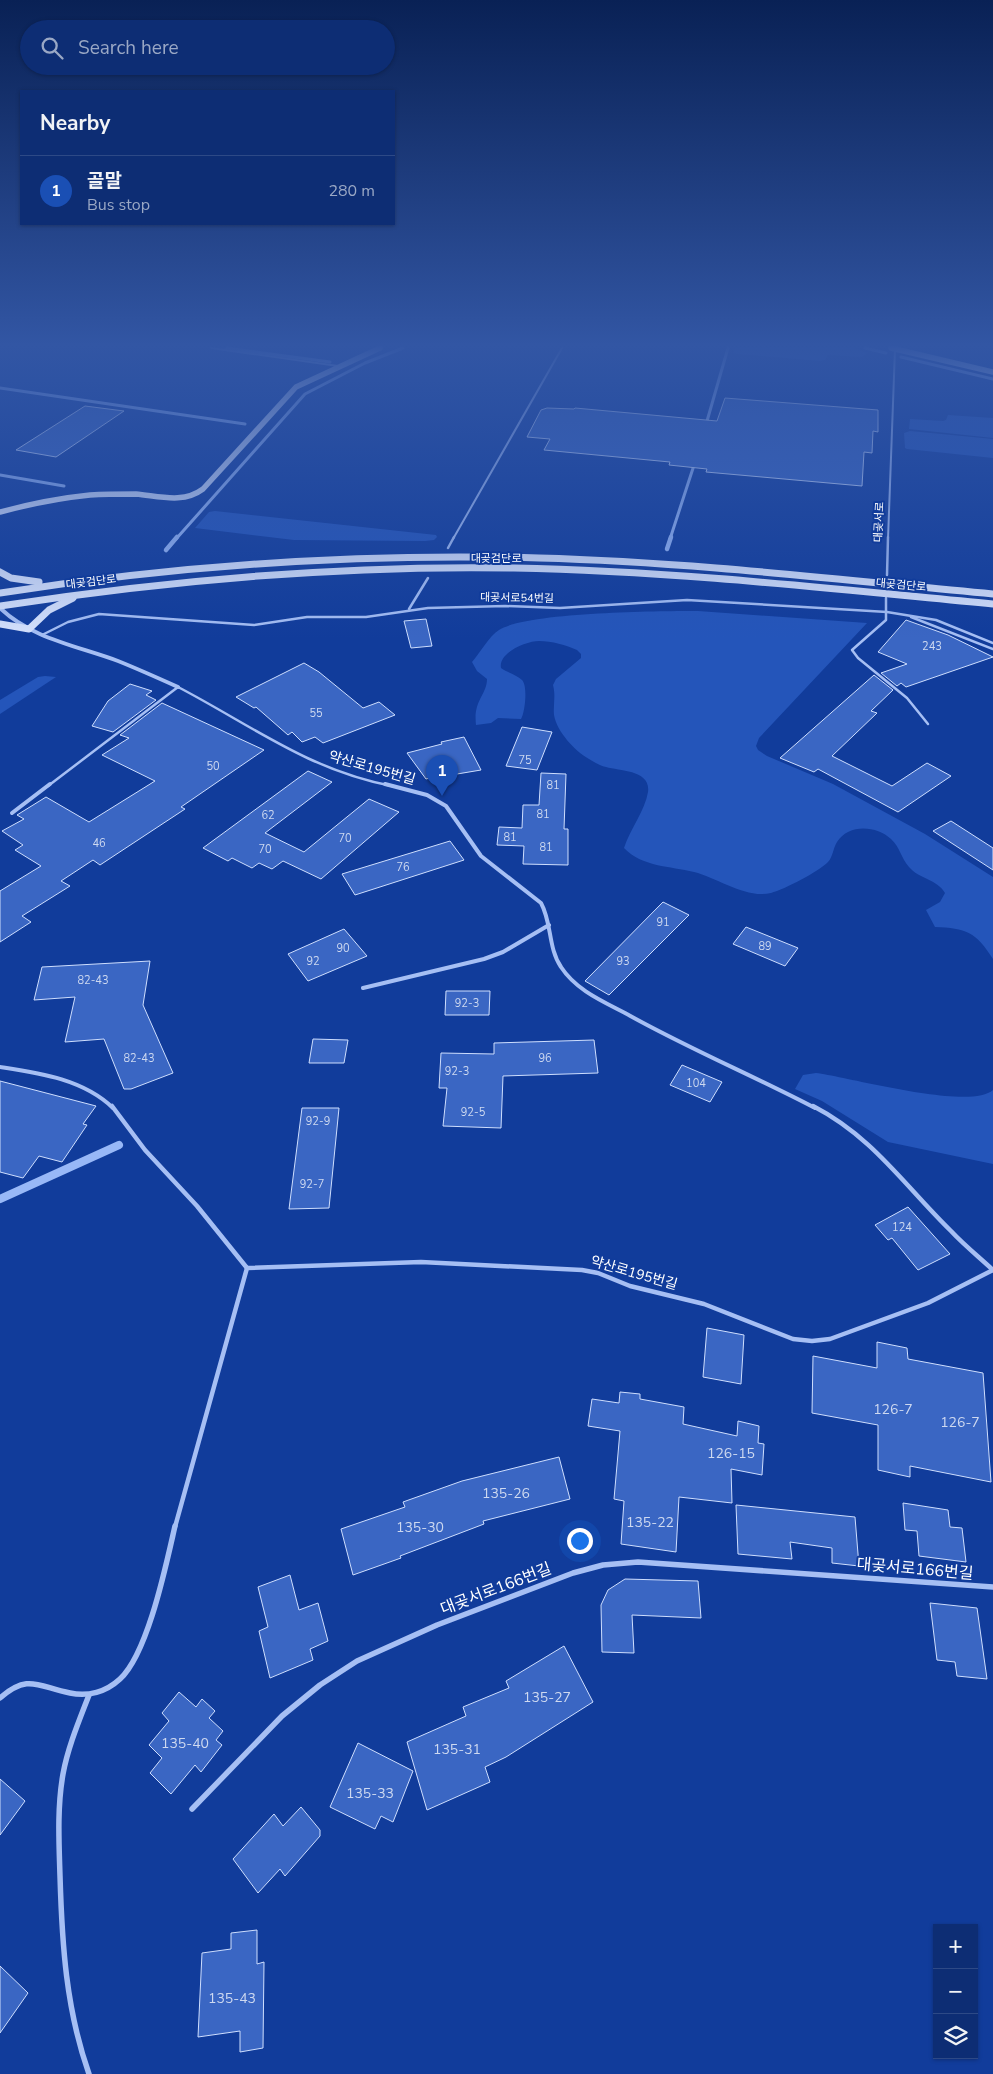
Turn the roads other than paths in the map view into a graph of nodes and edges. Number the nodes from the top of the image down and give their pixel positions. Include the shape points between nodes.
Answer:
1 (242, 445) edge
2 (507, 445) edge
3 (890, 445) edge
4 (0, 512) edge
5 (448, 548) dead end
6 (0, 572) edge
7 (887, 575) dead end
8 (428, 578) dead end
9 (55, 584) junction
10 (88, 592) junction
11 (0, 593) edge
12 (993, 594) edge
13 (886, 598) dead end
14 (993, 604) edge
15 (0, 607) edge
16 (409, 609) junction
17 (887, 612) junction
18 (907, 616) junction
19 (0, 624) edge
20 (29, 628) junction
21 (42, 635) junction
22 (993, 643) edge
23 (993, 649) edge
24 (178, 687) junction
25 (928, 724) dead end
26 (12, 813) dead end
27 (550, 925) junction
28 (363, 988) dead end
29 (0, 1067) edge
30 (247, 1268) junction
31 (993, 1270) edge
32 (993, 1587) edge
33 (89, 1695) junction
34 (0, 1698) edge
35 (192, 1810) dead end
36 (89, 2074) edge

1 - 4 main road via 194,495 180,498 132,494 82,497 51,500
2 - 5 lane
3 - 7 lane, 대곶서로
6 - 9 main road via 11,578
8 - 16 lane
9 - 11 main road, 대곶검단로
9 - 12 main road, 대곶검단로 via 200,568 500,558 700,568
10 - 14 main road, 대곶검단로 via 328,572 514,568 734,580
10 - 15 main road, 대곶검단로
10 - 20 main road via 49,610
13 - 17 lane
15 - 20 street, 약산로195번길 via 4,614
16 - 17 lane, 대곶서로54번길 via 585,607 688,600
16 - 21 lane, 대곶서로54번길 via 366,617 307,618 254,626 99,614 68,622
17 - 18 lane, 대곶서로54번길
17 - 25 lane via 886,620 852,650 907,698
18 - 22 lane, 대곶서로54번길 via 936,620
18 - 23 lane
19 - 20 main road
20 - 21 street, 약산로195번길
21 - 24 street, 약산로195번길
24 - 26 lane
24 - 27 lane, 약산로195번길 via 273,743 328,768 439,801 446,806 481,856 540,903
27 - 28 lane via 484,959
27 - 31 lane, 약산로195번길 via 550,940 561,967 580,988 675,1041 849,1127 885,1159 951,1232
29 - 30 lane via 41,1074 83,1088 113,1107
30 - 31 lane, 약산로195번길 via 421,1262 582,1270 630,1286 704,1304 793,1339 812,1341 830,1339 928,1303
30 - 33 lane via 139,1652 132,1667 119,1680
32 - 35 lane, 대곶서로166번길 via 638,1562 603,1565 573,1573 437,1625 357,1661 320,1685 282,1716
33 - 34 lane via 74,1696 30,1681 18,1683
33 - 36 lane via 70,1748 59,1811 62,1961 70,2006

